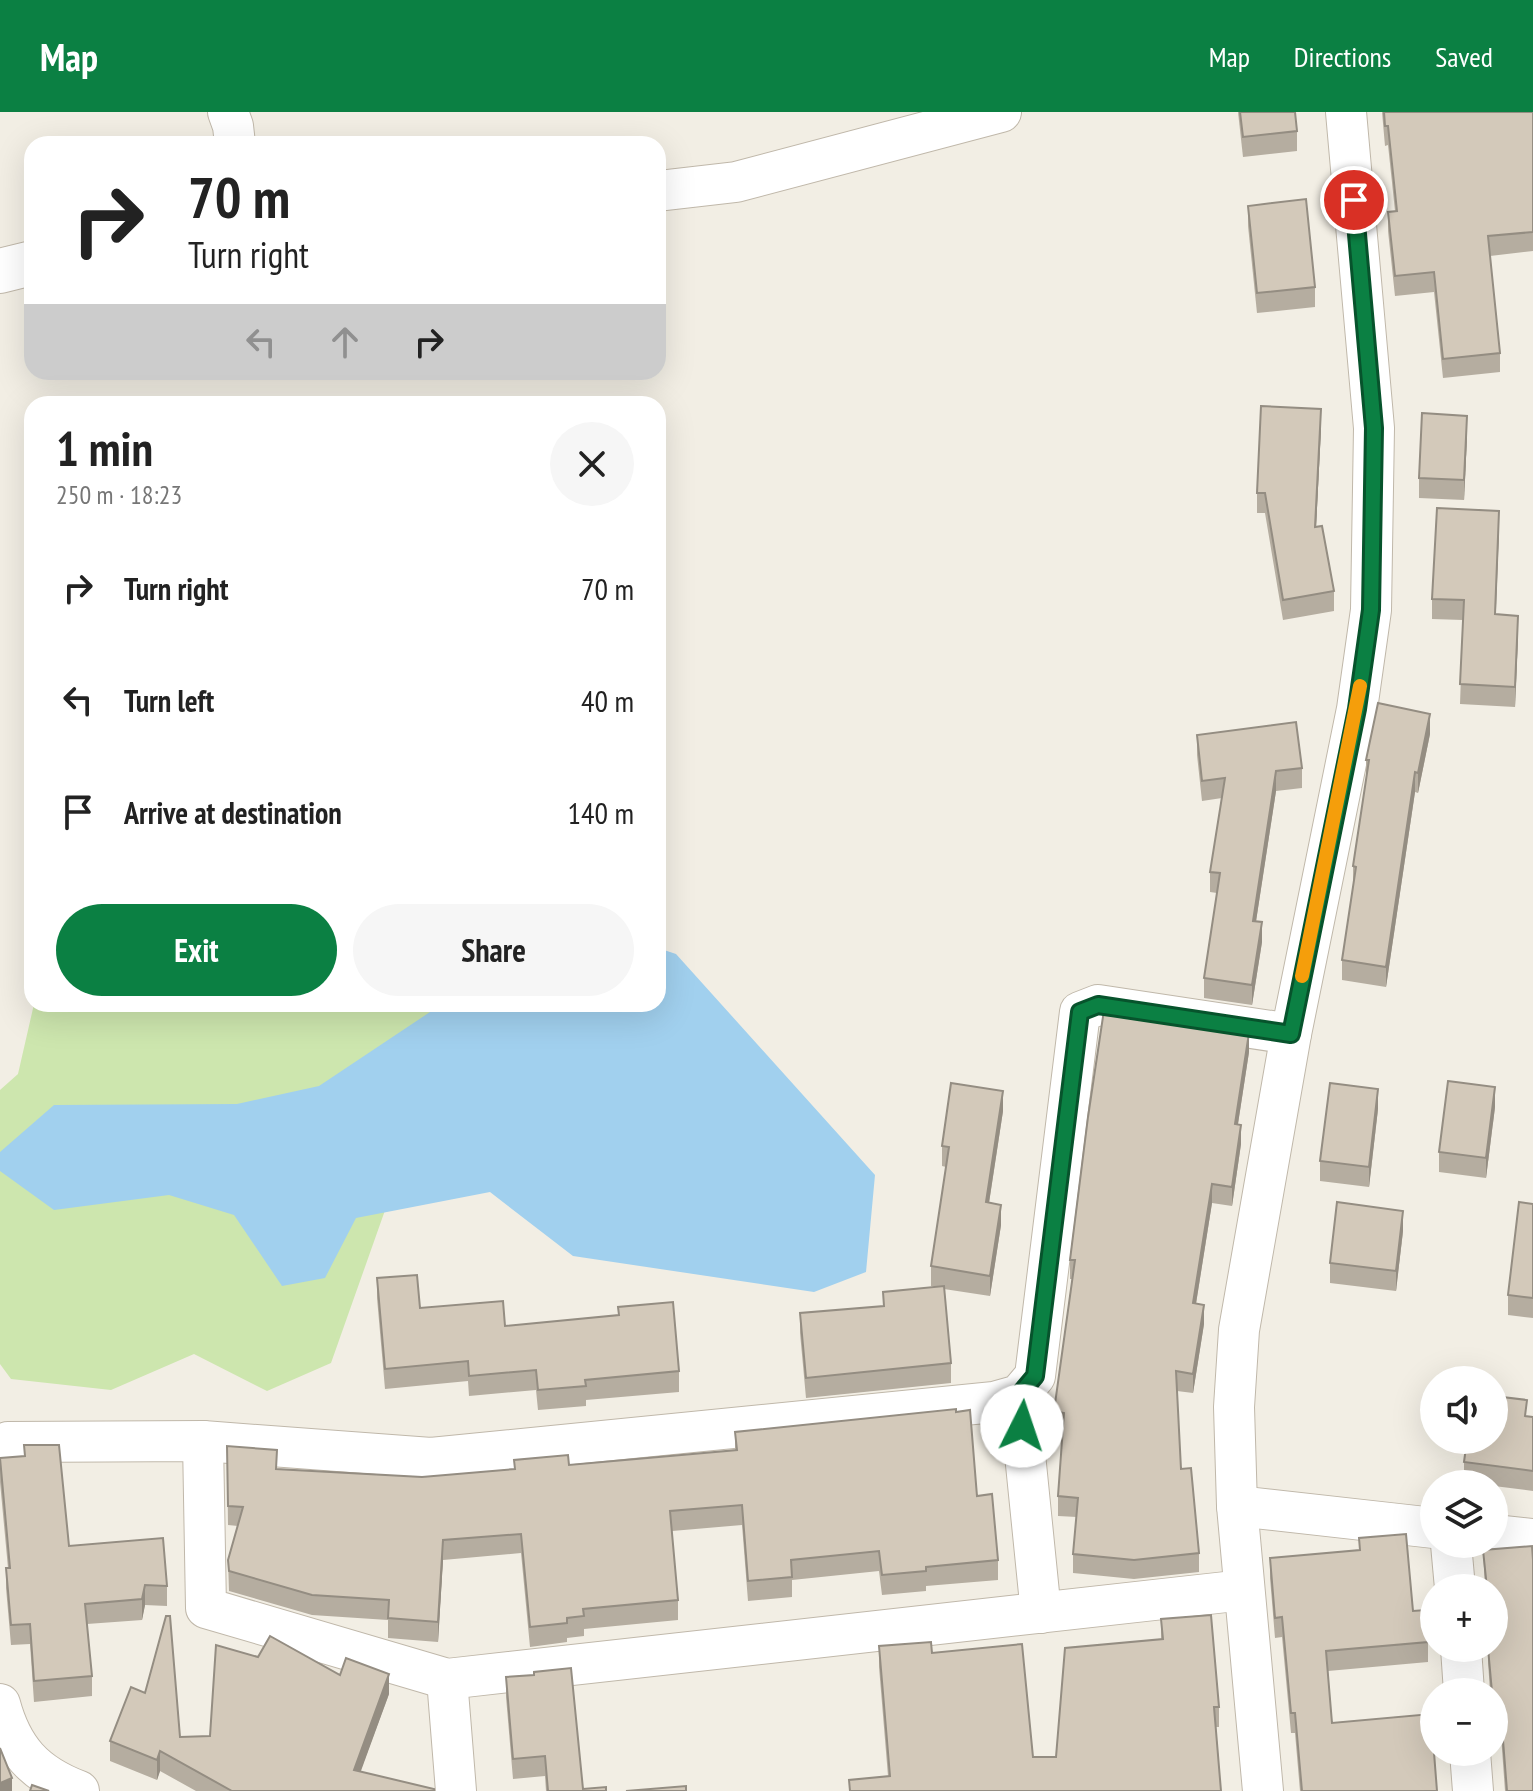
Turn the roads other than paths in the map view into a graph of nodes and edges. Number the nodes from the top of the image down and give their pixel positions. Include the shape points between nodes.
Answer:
1 (228, 112) edge
2 (1001, 112) edge
3 (1346, 112) edge
4 (234, 136) edge
5 (666, 190) edge
6 (24, 265) edge
7 (0, 271) edge
8 (1291, 1034) junction
9 (1019, 1395) junction
10 (203, 1441) junction
11 (0, 1445) edge
12 (1237, 1506) junction
13 (1420, 1526) edge
14 (1508, 1536) edge
15 (1533, 1539) edge
16 (1244, 1590) junction
17 (1041, 1613) junction
18 (447, 1679) junction
19 (0, 1704) edge
20 (1471, 1766) edge
21 (79, 1791) edge
22 (456, 1791) edge
23 (1263, 1791) edge
24 (1473, 1791) edge

1 - 4 street
2 - 5 street via 736,182
3 - 8 street via 1374,428 1371,610 1357,709
6 - 7 street
8 - 9 street via 1098,1005 1080,1012 1035,1376
8 - 12 street via 1239,1330 1234,1407
9 - 10 street via 994,1402 431,1458
9 - 17 street
10 - 11 street
10 - 18 street via 206,1608
12 - 13 street
12 - 16 street
14 - 15 street
16 - 17 street
16 - 23 street
17 - 18 street
18 - 22 street
19 - 21 street via 21,1752 38,1769
20 - 24 street

